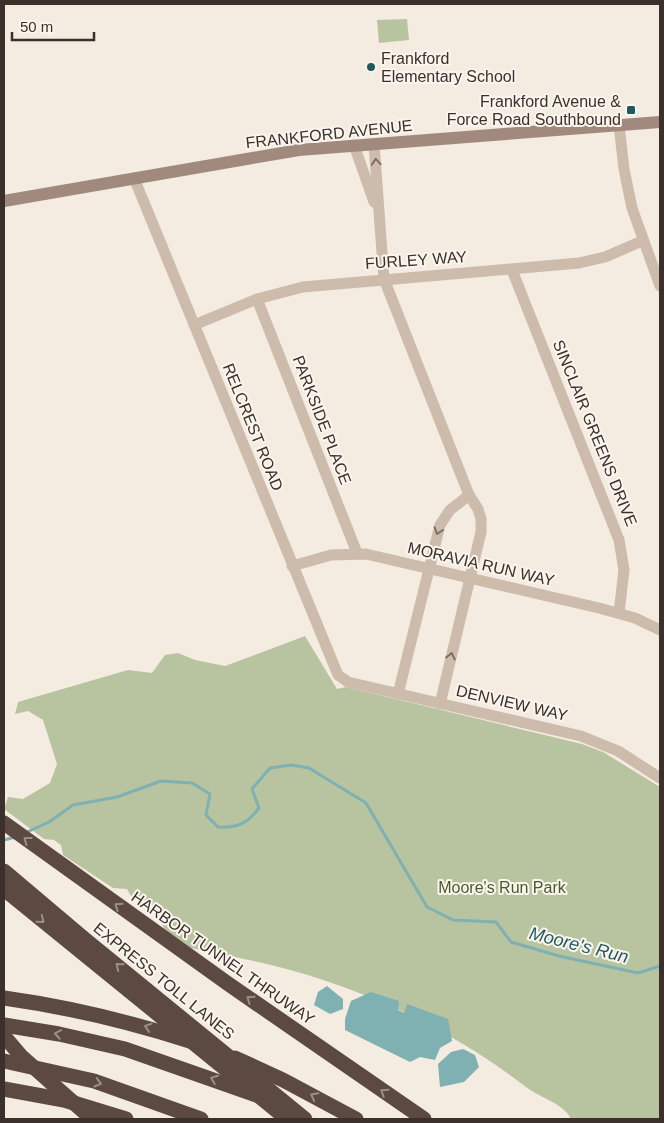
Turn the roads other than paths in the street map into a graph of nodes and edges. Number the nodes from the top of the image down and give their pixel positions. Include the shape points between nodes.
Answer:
1 (660, 122) edge
2 (619, 125) junction
3 (374, 144) junction
4 (354, 145) junction
5 (134, 178) junction
6 (4, 201) edge
7 (379, 216) junction
8 (642, 241) junction
9 (512, 270) junction
10 (384, 279) junction
11 (660, 286) edge
12 (258, 299) junction
13 (194, 325) junction
14 (469, 495) junction
15 (357, 553) junction
16 (292, 566) junction
17 (428, 568) junction
18 (470, 578) junction
19 (619, 613) junction
20 (660, 630) edge
21 (348, 682) joint
22 (398, 694) junction
23 (440, 704) junction
24 (660, 778) edge
25 (4, 823) edge
26 (4, 871) edge
27 (4, 889) edge
28 (4, 998) edge
29 (4, 1026) edge
30 (4, 1036) edge
31 (4, 1061) edge
32 (4, 1089) edge
33 (92, 1119) edge
34 (126, 1119) edge
35 (201, 1119) edge
36 (287, 1119) edge
37 (306, 1119) edge
38 (356, 1119) edge
39 (424, 1119) edge

1 - 2 street, FRANKFORD AVENUE
2 - 3 street, FRANKFORD AVENUE
2 - 8 street via 627,188
3 - 4 street, FRANKFORD AVENUE
7 -> 3 street
4 - 5 street, FRANKFORD AVENUE via 267,154
4 - 7 street
5 - 6 street, FRANKFORD AVENUE
5 - 13 street, RELCREST ROAD
7 - 10 street
8 - 9 street, FURLEY WAY via 587,262
8 - 11 street
9 - 10 street, FURLEY WAY
9 - 19 street, SINCLAIR GREENS DRIVE via 619,540 624,570
10 - 12 street, FURLEY WAY via 320,285
10 - 14 street
12 - 13 street, FURLEY WAY
12 - 15 street, PARKSIDE PLACE
13 - 16 street, RELCREST ROAD
14 -> 17 street via 450,510 440,525
14 - 18 street via 481,519
15 - 16 street, MORAVIA RUN WAY via 325,556
15 - 17 street, MORAVIA RUN WAY
16 - 21 street, RELCREST ROAD via 334,670
17 - 18 street, MORAVIA RUN WAY
17 - 22 street
18 - 19 street, MORAVIA RUN WAY
23 -> 18 street
19 - 20 street, MORAVIA RUN WAY
21 - 22 street, DENVIEW WAY
22 - 23 street, DENVIEW WAY
23 - 24 street, DENVIEW WAY via 594,740
39 -> 25 highway, HARBOR TUNNEL THRUWAY
37 -> 26 highway, EXPRESS TOLL LANES, bridge
27 -> 36 highway, EXPRESS TOLL LANES, bridge
38 -> 28 highway via 283,1080 207,1046 125,1020
37 -> 29 highway, EXPRESS TOLL LANES via 275,1102 125,1049
30 - 33 highway, bridge via 21,1056
31 -> 35 highway via 94,1081
32 - 34 highway via 64,1100

